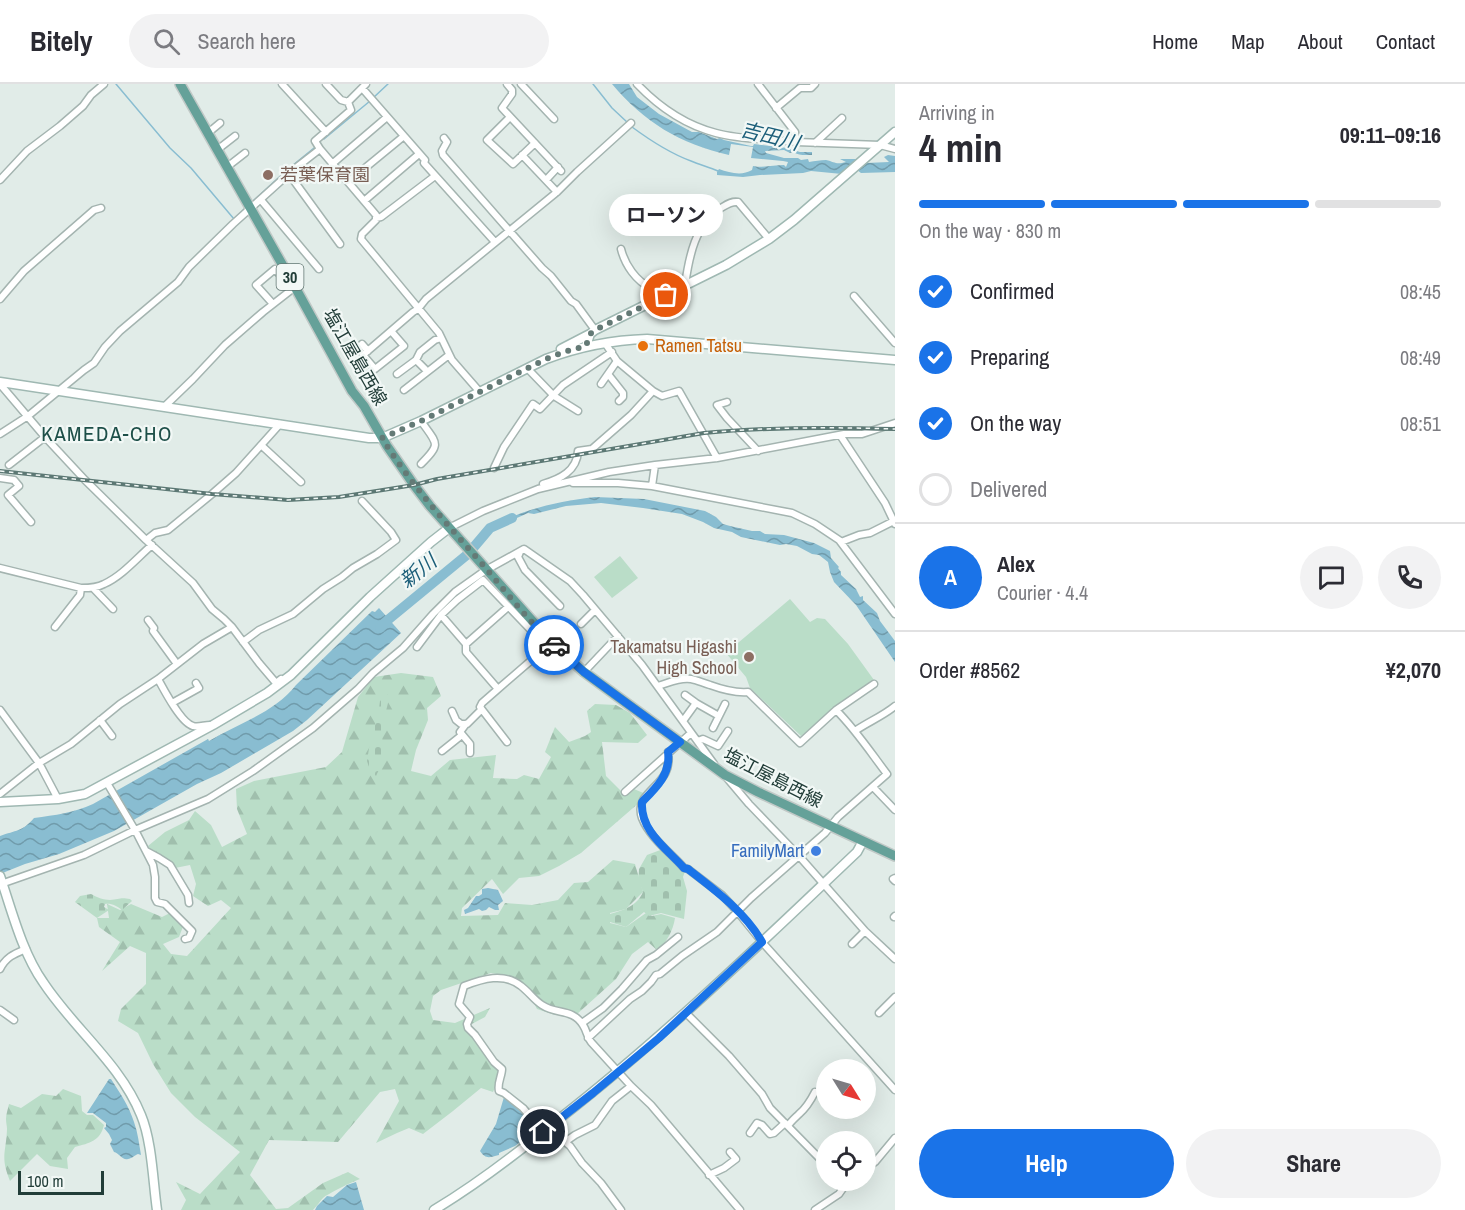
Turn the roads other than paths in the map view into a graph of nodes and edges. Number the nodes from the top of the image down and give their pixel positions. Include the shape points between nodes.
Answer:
1 (104, 84) edge
2 (180, 84) edge
3 (282, 84) edge
4 (295, 84) edge
5 (326, 84) edge
6 (507, 84) edge
7 (522, 84) edge
8 (637, 84) edge
9 (758, 84) edge
10 (815, 84) edge
11 (364, 86) edge
12 (288, 91) junction
13 (348, 102) junction
14 (777, 108) junction
15 (387, 117) junction
16 (510, 117) junction
17 (842, 118) dead end
18 (554, 119) dead end
19 (220, 123) dead end
20 (631, 123) dead end
21 (326, 132) junction
22 (895, 132) edge
23 (208, 133) junction
24 (235, 136) dead end
25 (404, 136) junction
26 (444, 138) dead end
27 (796, 142) junction
28 (535, 143) junction
29 (816, 143) junction
30 (880, 145) junction
31 (320, 149) junction
32 (895, 149) edge
33 (217, 150) junction
34 (245, 153) dead end
35 (419, 154) junction
36 (522, 155) junction
37 (332, 164) junction
38 (227, 167) junction
39 (289, 174) junction
40 (435, 176) junction
41 (0, 180) edge
42 (546, 180) junction
43 (348, 182) junction
44 (557, 192) junction
45 (261, 200) junction
46 (364, 201) junction
47 (249, 206) junction
48 (101, 208) dead end
49 (376, 218) junction
50 (509, 230) junction
51 (769, 240) junction
52 (495, 242) junction
53 (340, 243) dead end
54 (621, 249) dead end
55 (319, 268) dead end
56 (0, 285) edge
57 (686, 285) junction
58 (294, 288) junction
59 (7, 292) junction
60 (666, 295) junction
61 (854, 296) dead end
62 (0, 299) edge
63 (273, 304) junction
64 (418, 309) junction
65 (391, 331) junction
66 (593, 332) junction
67 (441, 338) junction
68 (605, 343) junction
69 (895, 343) edge
70 (362, 344) dead end
71 (586, 346) junction
72 (368, 351) junction
73 (612, 352) junction
74 (449, 355) junction
75 (546, 359) junction
76 (416, 360) junction
77 (895, 360) edge
78 (617, 361) junction
79 (527, 368) junction
80 (425, 369) dead end
81 (397, 374) dead end
82 (608, 374) junction
83 (0, 383) edge
84 (601, 384) dead end
85 (404, 390) dead end
86 (58, 391) junction
87 (479, 391) junction
88 (653, 391) junction
89 (554, 396) junction
90 (619, 401) dead end
91 (727, 402) dead end
92 (164, 407) junction
93 (578, 411) dead end
94 (28, 416) junction
95 (421, 421) junction
96 (895, 423) edge
97 (280, 424) junction
98 (0, 434) edge
99 (840, 435) junction
100 (45, 437) junction
101 (382, 438) junction
102 (261, 445) junction
103 (758, 450) junction
104 (717, 458) junction
105 (421, 464) dead end
106 (9, 465) dead end
107 (655, 465) junction
108 (494, 468) dead end
109 (0, 478) edge
110 (300, 482) dead end
111 (566, 483) junction
112 (652, 486) junction
113 (538, 489) junction
114 (362, 501) dead end
115 (31, 522) dead end
116 (894, 523) edge
117 (451, 530) junction
118 (146, 540) junction
119 (841, 542) junction
120 (152, 545) junction
121 (520, 551) junction
122 (0, 568) edge
123 (485, 568) junction
124 (81, 588) junction
125 (93, 588) junction
126 (560, 606) dead end
127 (508, 607) junction
128 (113, 609) dead end
129 (595, 610) junction
130 (895, 614) edge
131 (441, 615) junction
132 (148, 620) dead end
133 (580, 624) dead end
134 (55, 627) dead end
135 (232, 627) junction
136 (618, 636) junction
137 (243, 642) junction
138 (466, 644) junction
139 (549, 645) junction
140 (417, 647) dead end
141 (177, 664) junction
142 (300, 666) junction
143 (584, 672) junction
144 (158, 679) junction
145 (196, 683) dead end
146 (874, 684) dead end
147 (658, 686) junction
148 (498, 689) junction
149 (685, 695) dead end
150 (172, 703) junction
151 (696, 704) junction
152 (725, 704) dead end
153 (895, 706) edge
154 (0, 710) edge
155 (482, 710) junction
156 (836, 710) junction
157 (452, 711) dead end
158 (719, 716) junction
159 (100, 720) junction
160 (683, 721) junction
161 (467, 724) junction
162 (213, 725) junction
163 (713, 728) dead end
164 (728, 731) dead end
165 (855, 731) junction
166 (691, 733) junction
167 (462, 735) junction
168 (112, 736) dead end
169 (698, 741) junction
170 (507, 742) dead end
171 (680, 742) junction
172 (442, 751) dead end
173 (668, 752) junction
174 (470, 753) dead end
175 (39, 763) junction
176 (722, 773) junction
177 (109, 786) junction
178 (873, 787) junction
179 (625, 792) dead end
180 (758, 792) junction
181 (0, 794) edge
182 (58, 799) junction
183 (0, 802) edge
184 (749, 804) junction
185 (895, 810) edge
186 (831, 826) junction
187 (135, 830) junction
188 (863, 841) junction
189 (146, 851) junction
190 (799, 856) junction
191 (895, 856) edge
192 (1, 881) edge
193 (823, 885) junction
194 (189, 903) dead end
195 (737, 911) junction
196 (865, 931) junction
197 (678, 937) dead end
198 (185, 939) dead end
199 (762, 942) junction
200 (852, 944) dead end
201 (26, 949) junction
202 (895, 958) edge
203 (0, 969) edge
204 (895, 997) edge
205 (0, 1010) edge
206 (879, 1012) dead end
207 (686, 1013) junction
208 (14, 1020) dead end
209 (582, 1023) junction
210 (588, 1038) junction
211 (618, 1072) junction
212 (631, 1086) junction
213 (895, 1090) edge
214 (814, 1092) dead end
215 (786, 1124) junction
216 (543, 1132) junction
217 (750, 1133) dead end
218 (895, 1138) edge
219 (564, 1142) junction
220 (730, 1152) dead end
221 (816, 1155) edge
222 (876, 1161) edge
223 (709, 1174) junction
224 (841, 1191) edge
225 (157, 1210) edge
226 (434, 1210) edge
227 (621, 1210) edge
228 (740, 1210) edge
229 (815, 1210) edge

1 - 41 street
2 - 23 main road, 塩江屋島西線 / 30
3 - 12 street
4 - 12 street
5 - 13 street
6 - 16 street via 512,94 502,108
7 - 18 street
8 - 27 street via 679,118 716,133
9 - 14 street
10 - 14 street via 800,88
11 - 13 street
11 - 15 street
12 - 21 street
13 - 21 street via 351,110
14 - 27 street via 795,132
15 - 25 street
15 - 37 street
16 - 28 street
16 - 36 street via 488,140 513,164
17 - 29 street
19 - 23 street
20 - 44 street
21 - 31 street via 315,141
22 - 30 street
23 - 33 main road, 塩江屋島西線 / 30
24 - 33 street
25 - 35 street
25 - 43 street
26 - 50 street via 447,142 443,155
27 - 29 street
28 - 36 street
28 - 42 street via 560,169
29 - 30 street
30 - 32 street
30 - 51 street
31 - 37 street
31 - 39 street
33 - 38 main road, 塩江屋島西線 / 30
34 - 38 street
35 - 40 street
35 - 46 street
36 - 42 street
37 - 43 street
38 - 47 main road, 塩江屋島西線 / 30
39 - 45 street
39 - 53 street
40 - 49 street
40 - 52 street
42 - 44 street
43 - 46 street
44 - 50 street
45 - 47 street
45 - 55 street
46 - 49 street
47 - 58 main road, 塩江屋島西線 / 30
47 - 86 street via 178,282 112,339 94,363
48 - 59 street via 24,271
49 - 64 street via 361,239
50 - 52 street
50 - 66 street via 576,304
51 - 57 street
51 - 57 street via 738,202 725,205 710,215 694,244
52 - 64 street
54 - 60 street via 639,280 651,288 660,283
56 - 59 street
57 - 60 street
58 - 63 street
58 - 63 street via 275,269 256,285
58 - 101 main road, 塩江屋島西線 / 30
59 - 62 street
60 - 66 street
61 - 69 street
63 - 92 street via 225,345
64 - 65 street
64 - 67 street
65 - 72 street
65 - 72 street via 404,346 375,369 363,356
66 - 71 street
66 - 75 street
67 - 74 street
67 - 76 street via 420,352
68 - 71 street
68 - 73 street
68 - 77 street via 646,339
70 - 72 street
71 - 75 street
73 - 78 street
73 - 89 street via 563,385
74 - 85 street
74 - 87 street
75 - 79 street
76 - 80 street
76 - 81 street
78 - 82 street
78 - 88 street
79 - 87 street
79 - 89 street
82 - 84 street
82 - 90 street via 623,393
83 - 86 street
83 - 94 street
86 - 92 street
86 - 94 street
87 - 95 street
88 - 104 street via 662,396 679,391
88 - 113 street via 632,416 592,449 578,451 577,461 565,475
89 - 93 street
89 - 108 street via 540,409 533,404
91 - 103 street via 717,405
92 - 97 street
94 - 98 street
94 - 100 street
95 - 101 street
95 - 105 street via 436,442 434,451
96 - 99 street via 862,434
97 - 101 street
97 - 102 street
99 - 103 street
99 - 116 street
100 - 106 street
100 - 118 street
101 - 117 main road, 塩江屋島西線 / 30
102 - 110 street
102 - 118 street via 183,519
103 - 104 street
104 - 107 street
107 - 111 street
107 - 112 street
109 - 115 street via 14,480 19,486 8,495
111 - 112 street
111 - 113 street
112 - 119 street via 792,513
113 - 117 street via 483,511
114 - 137 street via 396,540 293,614
116 - 119 street
117 - 123 main road, 塩江屋島西線 / 30
117 - 142 street via 370,597
118 - 120 street
119 - 130 street
120 - 125 street via 119,574
120 - 135 street
121 - 123 street
121 - 126 street via 518,557 525,570
121 - 129 street via 524,549 570,581
122 - 124 street
123 - 139 main road, 塩江屋島西線 / 30
123 - 187 street via 443,603 404,648 313,728 208,799
124 - 125 street
124 - 134 street via 80,595
125 - 128 street
127 - 131 street via 483,580
127 - 138 street
127 - 139 street
129 - 133 street
129 - 136 street
131 - 138 street
131 - 140 street
132 - 141 street
135 - 137 street
135 - 141 street
136 - 143 street
136 - 147 street
137 - 142 street via 276,683 296,665
138 - 148 street via 466,652
139 - 143 main road, 塩江屋島西線 / 30
139 - 148 street
141 - 144 street
142 - 162 street via 267,693
143 - 171 main road, 塩江屋島西線 / 30
144 - 150 street
144 - 159 street
145 - 150 street via 199,688
146 - 156 street
147 - 156 street via 682,678 748,692 800,743
147 - 160 street
148 - 155 street via 482,703
149 - 151 street
150 - 162 street via 191,726
151 - 158 street
151 - 160 street
152 - 158 street
153 - 165 street
154 - 175 street
155 - 161 street
155 - 170 street
156 - 165 street
157 - 161 street via 456,720
158 - 163 street
159 - 168 street
159 - 175 street
160 - 166 street
161 - 167 street via 461,729
162 - 177 street
164 - 169 street via 718,746 703,739
165 - 178 street via 887,774
166 - 169 street
166 - 171 street
167 - 172 street
167 - 174 street via 470,744
169 - 176 street
171 - 173 street
171 - 176 main road, 塩江屋島西線 / 30
173 - 179 street
173 - 195 street via 661,781 642,802 642,818 684,868
175 - 181 street
175 - 182 street
176 - 180 main road, 塩江屋島西線 / 30
176 - 184 street
177 - 182 street
177 - 187 street
178 - 185 street
178 - 186 street
180 - 184 street
180 - 186 main road, 塩江屋島西線 / 30
182 - 183 street
184 - 190 street
186 - 188 main road, 塩江屋島西線 / 30
186 - 190 street
187 - 189 street
187 - 192 street via 84,855
188 - 191 main road, 塩江屋島西線 / 30
188 - 193 street
189 - 194 street via 170,866
189 - 198 street via 153,865 155,898 192,931
190 - 193 street
190 - 195 street
192 - 201 street
193 - 196 street
193 - 199 street
195 - 199 street
195 - 210 street via 717,932 656,975
196 - 200 street
196 - 202 street
197 - 209 street
199 - 207 street
199 - 213 street
201 - 203 street via 9,956
201 - 225 street via 42,981 116,1072 137,1106 146,1131
204 - 206 street
205 - 208 street
207 - 211 street
207 - 215 street via 729,1056
209 - 210 street
209 - 216 street via 566,1012 543,1006 509,979 495,977 464,986 459,1004 470,1017 468,1028 502,1069 499,1090 523,1108
210 - 211 street
211 - 212 street
211 - 216 street
212 - 219 street via 612,1101 596,1125
212 - 223 street
214 - 215 street via 800,1114
215 - 217 street via 770,1134 757,1123
215 - 221 street
216 - 219 street
216 - 226 street via 480,1182
218 - 222 street
219 - 227 street
220 - 223 street via 736,1159
223 - 228 street
224 - 229 street

